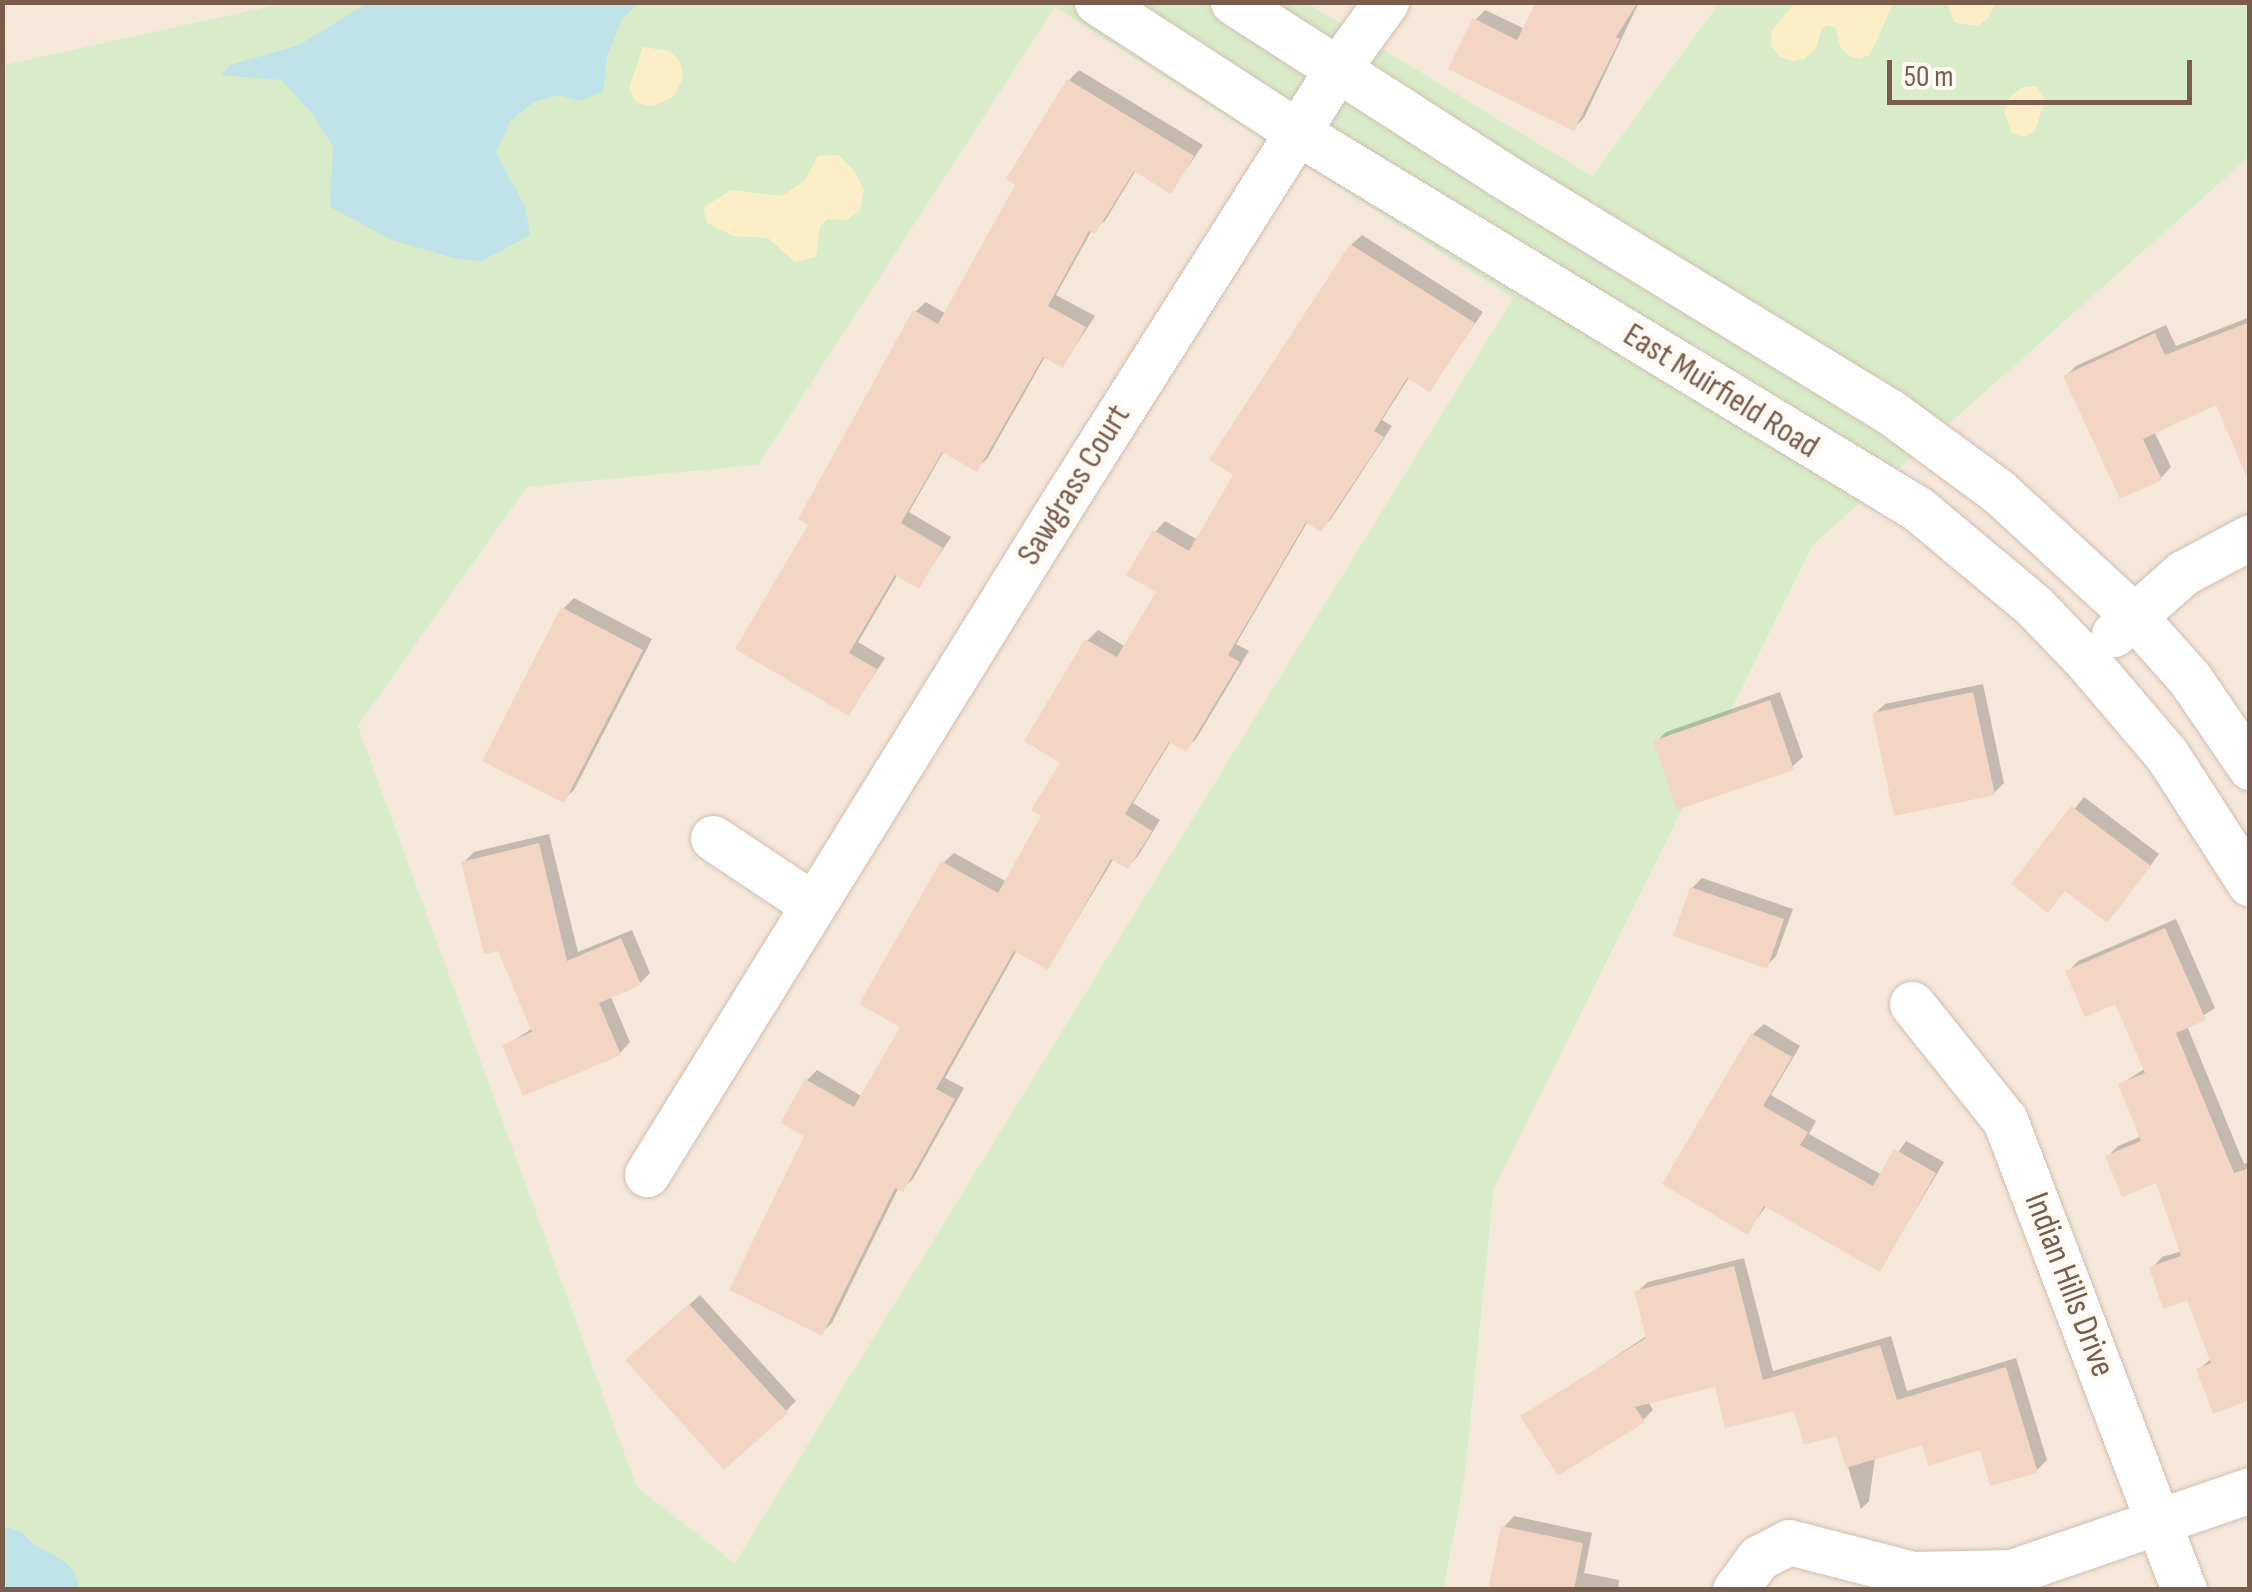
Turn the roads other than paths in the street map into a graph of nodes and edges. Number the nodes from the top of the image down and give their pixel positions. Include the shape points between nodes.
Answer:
1 (1097, 2) edge
2 (1234, 2) edge
3 (1386, 2) edge
4 (1338, 68) junction
5 (1297, 132) junction
6 (2250, 537) edge
7 (2133, 615) junction
8 (2087, 662) junction
9 (2250, 767) edge
10 (714, 838) dead end
11 (2250, 884) edge
12 (812, 904) junction
13 (1912, 1004) dead end
14 (647, 1174) dead end
15 (2250, 1490) edge
16 (2161, 1524) junction
17 (1735, 1590) edge
18 (2184, 1590) edge

1 - 5 street, East Muirfield Road
2 - 4 street, East Muirfield Road
3 - 4 street, Sawgrass Court
4 - 5 street, Sawgrass Court
4 - 7 street, East Muirfield Road via 1889,411 1998,491
5 - 8 street, East Muirfield Road via 1918,508 2034,606
5 - 12 street, Sawgrass Court
6 - 7 street via 2182,573
7 - 8 street
7 - 9 street, East Muirfield Road via 2190,678
8 - 11 street, East Muirfield Road via 2168,755
10 - 12 street
12 - 14 street, Sawgrass Court
13 - 16 street, Indian Hills Drive via 2005,1120
15 - 16 street
16 - 17 street via 2012,1572 1913,1574 1788,1542 1758,1558
16 - 18 street, Indian Hills Drive

